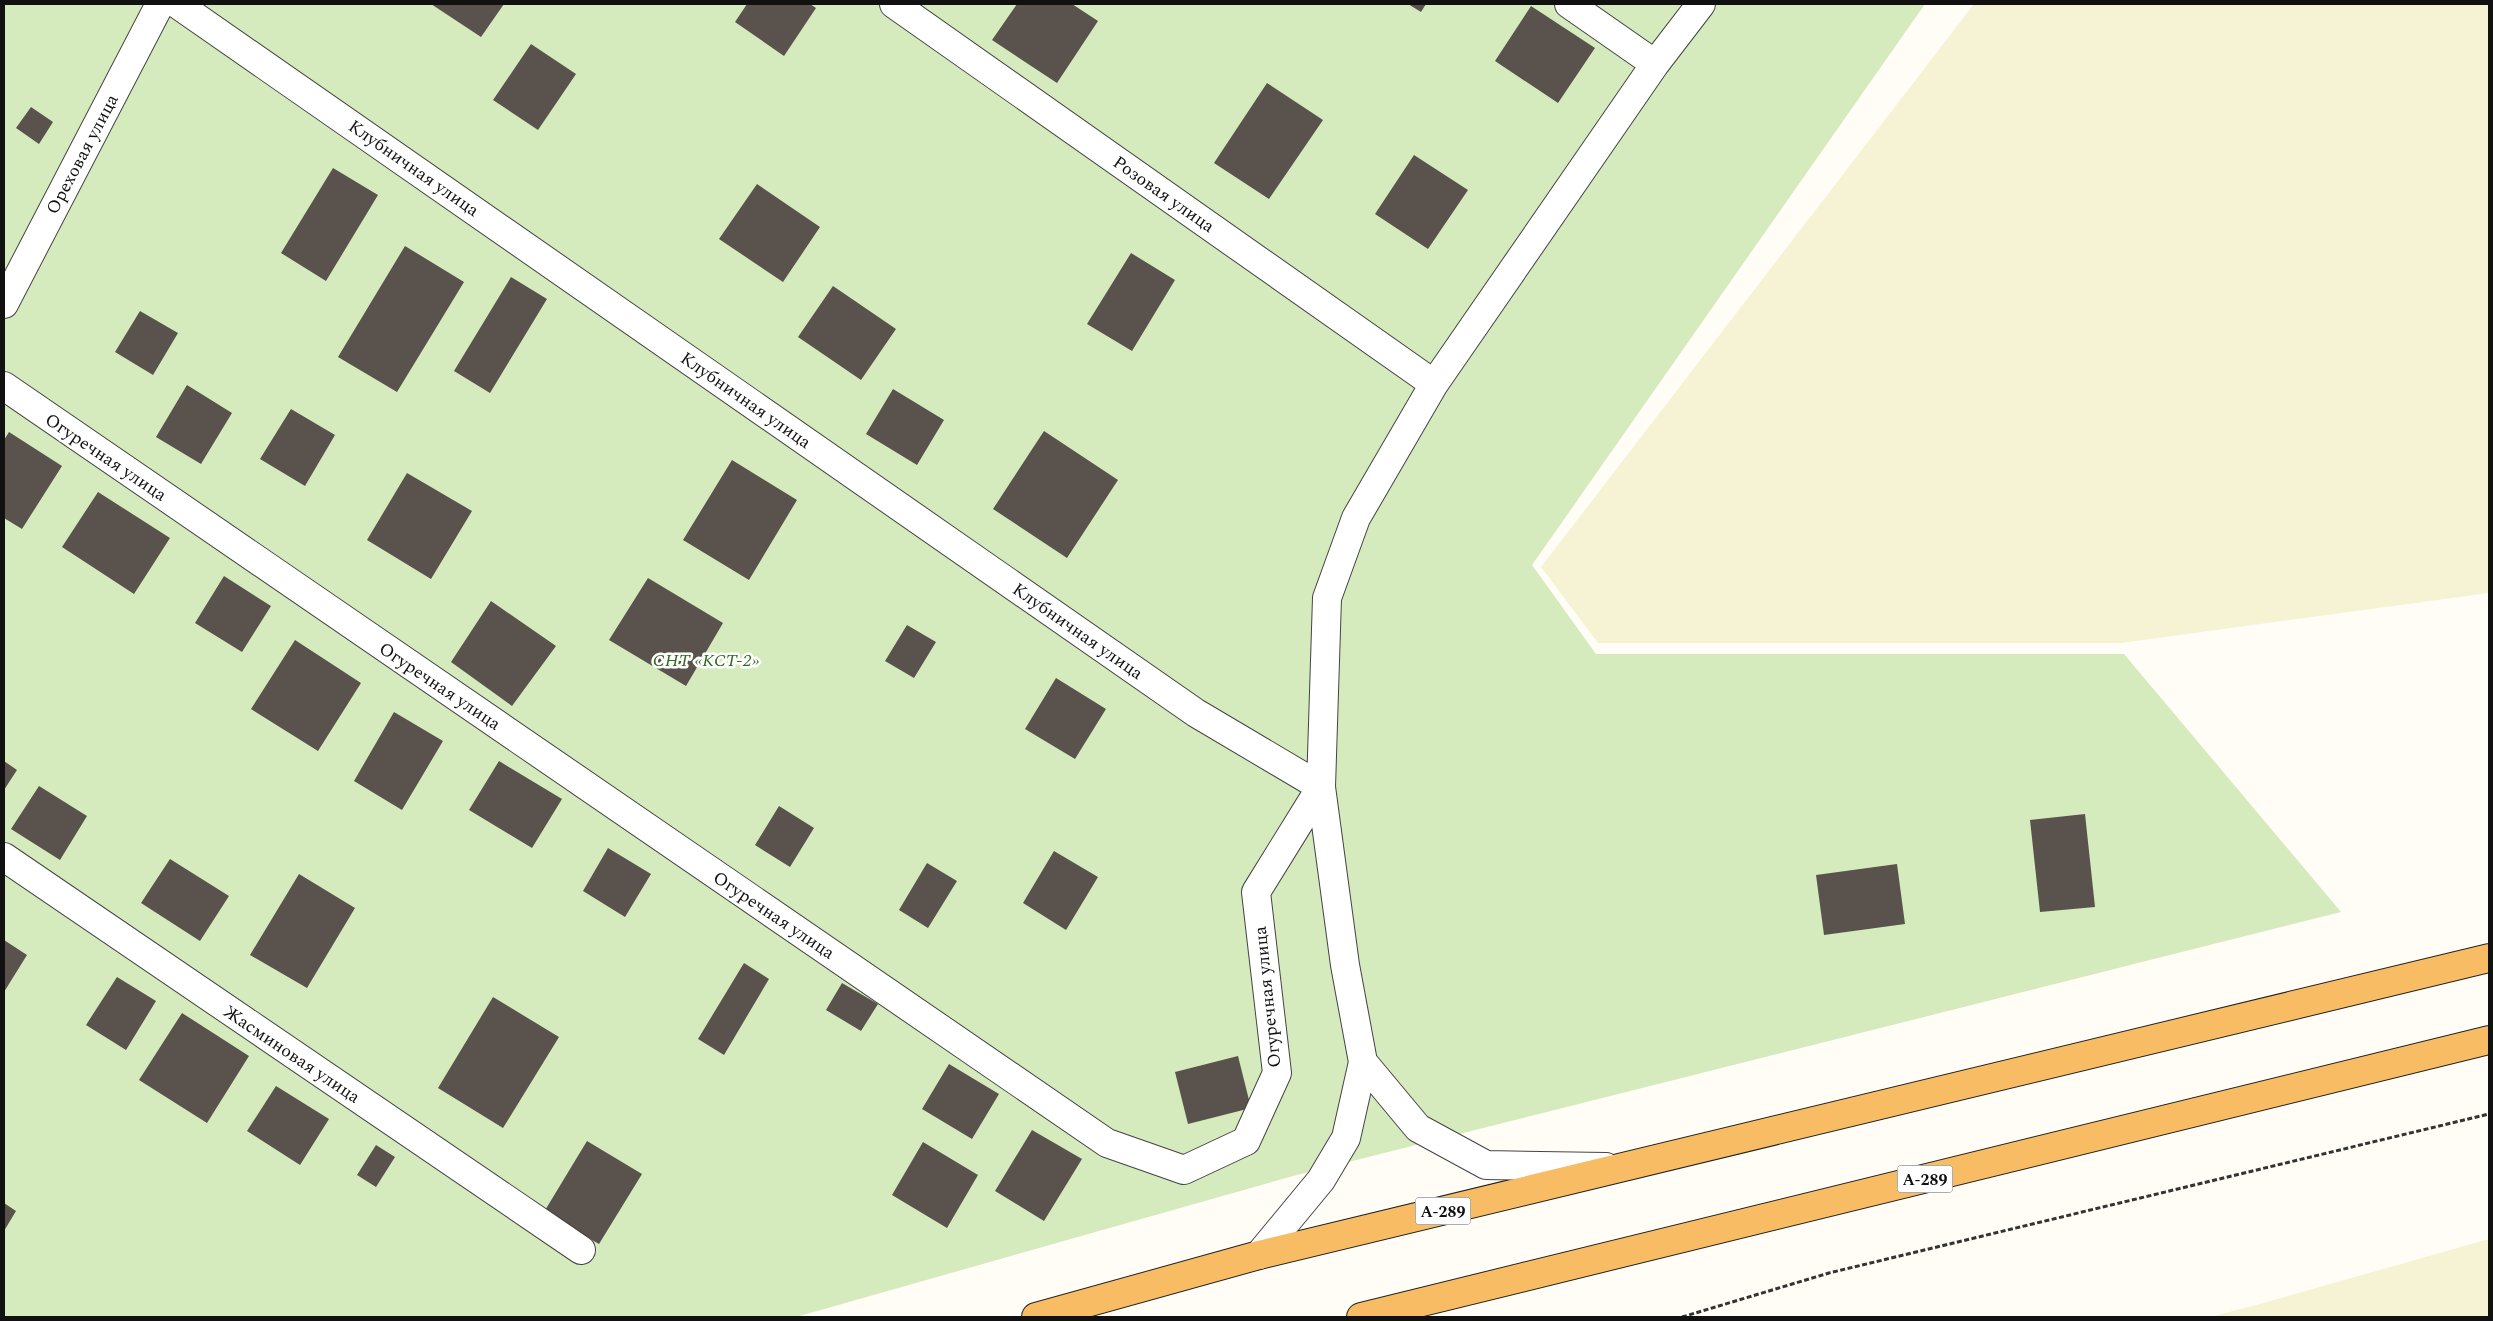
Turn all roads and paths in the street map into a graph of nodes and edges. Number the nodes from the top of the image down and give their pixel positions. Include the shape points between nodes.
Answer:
1 (160, 4) edge
2 (177, 4) edge
3 (894, 4) edge
4 (1569, 4) edge
5 (1700, 4) edge
6 (1655, 64) junction
7 (4, 304) edge
8 (1434, 384) junction
9 (4, 386) edge
10 (1321, 787) junction
11 (4, 857) edge
12 (2489, 958) edge
13 (2489, 1040) edge
14 (1363, 1062) junction
15 (2489, 1114) edge
16 (1628, 1167) junction
17 (581, 1250) dead end
18 (1259, 1256) junction
19 (1036, 1317) edge
20 (1361, 1317) edge
21 (1682, 1317) edge

1 - 7 street, Ореховая улица
2 - 10 street, Клубничная улица via 1196,713
3 - 8 street, Розовая улица
4 - 6 street
5 - 6 street
6 - 8 street
8 - 10 street via 1356,518 1327,598
9 - 10 street, Огуречная улица via 1107,1143 1184,1170 1246,1141 1277,1073 1256,892
10 - 14 street via 1345,965
11 - 17 street, Жасминовая улица
12 - 16 highway, А-289
13 - 20 highway, А-289
14 - 16 street via 1418,1128 1486,1165
14 - 18 street via 1346,1138 1321,1180
15 - 21 path via 1829,1273
16 - 18 highway, А-289
18 - 19 highway, А-289

